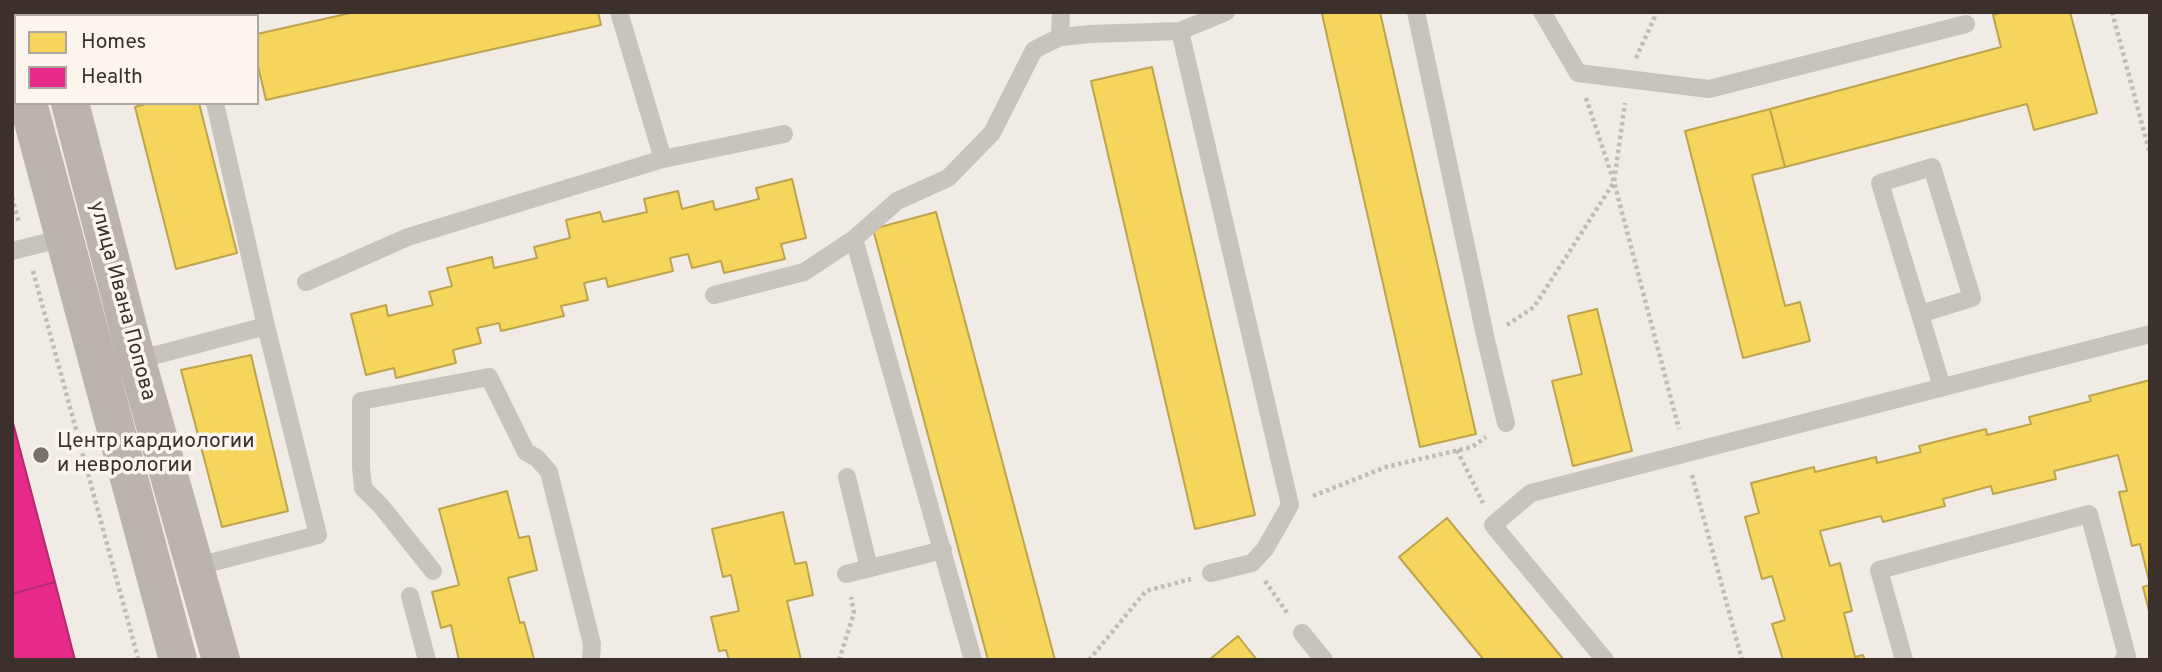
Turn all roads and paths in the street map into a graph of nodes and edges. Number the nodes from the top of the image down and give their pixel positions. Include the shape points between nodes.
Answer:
1 (619, 12) edge
2 (1061, 12) edge
3 (1226, 12) edge
4 (1416, 12) edge
5 (1542, 12) edge
6 (1657, 12) edge
7 (2112, 12) edge
8 (1966, 24) dead end
9 (1180, 32) junction
10 (1060, 37) junction
11 (1578, 73) junction
12 (1628, 79) junction
13 (29, 105) edge
14 (77, 105) edge
15 (215, 105) edge
16 (784, 134) dead end
17 (2150, 154) edge
18 (663, 159) junction
19 (1614, 182) junction
20 (12, 197) edge
21 (22, 232) dead end
22 (64, 238) junction
23 (854, 239) junction
24 (12, 251) edge
25 (31, 264) dead end
26 (306, 282) dead end
27 (714, 295) dead end
28 (1920, 314) junction
29 (266, 326) junction
30 (2150, 334) edge
31 (1486, 340) junction
32 (136, 358) junction
33 (1942, 387) junction
34 (1506, 423) joint
35 (1457, 450) junction
36 (1686, 453) junction
37 (847, 477) dead end
38 (1290, 505) junction
39 (1493, 524) junction
40 (943, 550) junction
41 (1252, 564) junction
42 (194, 567) junction
43 (869, 568) junction
44 (433, 571) dead end
45 (846, 573) joint
46 (1210, 573) joint
47 (410, 596) dead end
48 (1302, 634) joint
49 (138, 660) edge
50 (178, 660) edge
51 (221, 660) edge
52 (427, 660) edge
53 (591, 660) edge
54 (839, 660) edge
55 (973, 660) edge
56 (1089, 660) edge
57 (1324, 660) edge
58 (1605, 660) edge
59 (1742, 660) edge
60 (1904, 660) edge
61 (2123, 660) edge

1 - 18 lane
2 - 10 lane
3 - 9 lane
4 - 31 lane
5 - 11 lane
6 - 12 path
7 - 17 path
8 - 12 lane via 1709,89
9 - 10 lane
9 - 38 lane
10 - 23 lane via 1034,50 992,133 948,178 897,201
11 - 12 lane
11 - 19 path
12 - 19 path
13 - 22 main road, улица Ивана Попова
14 - 32 main road, улица Ивана Попова
15 - 29 lane
16 - 18 lane
18 - 26 lane via 408,237
19 - 31 path via 1534,307
19 - 36 path
20 - 21 path
22 - 24 lane
22 - 50 main road, улица Ивана Попова
23 - 27 lane via 804,272
23 - 40 lane
25 - 49 path
28 - 28 lane via 1880,183 1932,167 1972,298
28 - 33 lane
29 - 32 lane
29 - 42 lane via 318,535
30 - 33 lane
31 - 34 lane
32 - 42 main road, улица Ивана Попова
33 - 36 lane
34 - 35 path via 1472,447
35 - 38 path via 1386,467
35 - 39 path
36 - 39 lane via 1531,493
36 - 59 path
37 - 43 lane
38 - 41 lane
39 - 58 lane
40 - 43 lane
40 - 55 lane
41 - 46 lane
41 - 48 path
42 - 51 main road, улица Ивана Попова
43 - 45 lane
44 - 53 lane via 363,488 361,401 489,377 526,452 549,472 593,644
45 - 54 path via 854,613
46 - 56 path via 1146,591
47 - 52 lane
48 - 57 lane
60 - 61 lane via 1880,570 2090,514 2127,656

